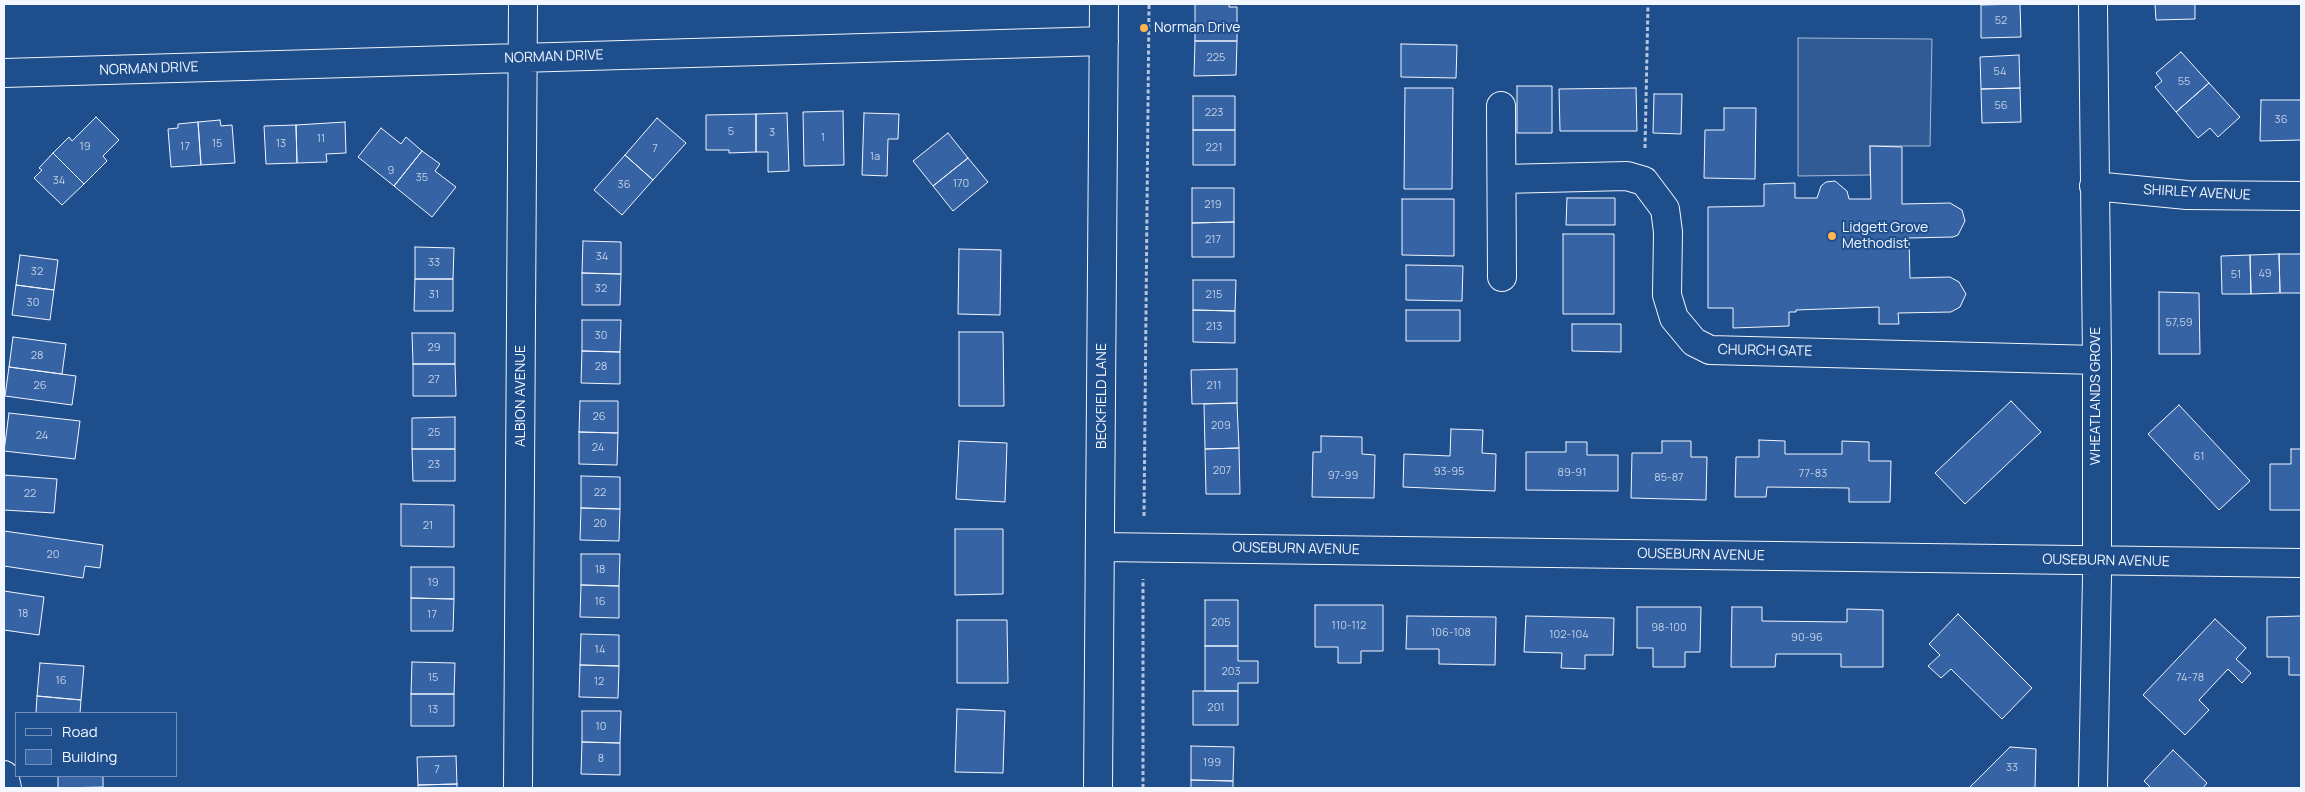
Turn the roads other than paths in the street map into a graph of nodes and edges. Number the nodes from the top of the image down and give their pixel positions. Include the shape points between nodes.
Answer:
1 (523, 4) edge
2 (1104, 4) edge
3 (2093, 4) edge
4 (1104, 41) junction
5 (522, 58) junction
6 (4, 74) edge
7 (1501, 106) dead end
8 (1502, 179) junction
9 (2094, 186) junction
10 (2301, 196) edge
11 (1502, 276) dead end
12 (2097, 360) junction
13 (1101, 546) junction
14 (2096, 561) junction
15 (2301, 564) edge
16 (4, 775) edge
17 (7, 788) edge
18 (518, 788) edge
19 (1098, 788) edge
20 (2093, 788) edge

1 - 5 street, ALBION AVENUE
2 - 4 street, BECKFIELD LANE
3 - 9 street, WHEATLANDS GROVE
4 - 5 street, NORMAN DRIVE
4 - 13 street, BECKFIELD LANE
5 - 6 street, NORMAN DRIVE
5 - 18 street, ALBION AVENUE
7 - 8 street
8 - 11 street
8 - 12 street, CHURCH GATE via 1627,176 1644,181 1665,209 1667,295 1674,318 1694,342 1710,350
9 - 10 street, SHIRLEY AVENUE via 2187,195
9 - 12 street, WHEATLANDS GROVE
12 - 14 street, WHEATLANDS GROVE
13 - 14 street, OUSEBURN AVENUE
13 - 19 street, BECKFIELD LANE
14 - 15 street, OUSEBURN AVENUE
14 - 20 street, WHEATLANDS GROVE
16 - 17 street

